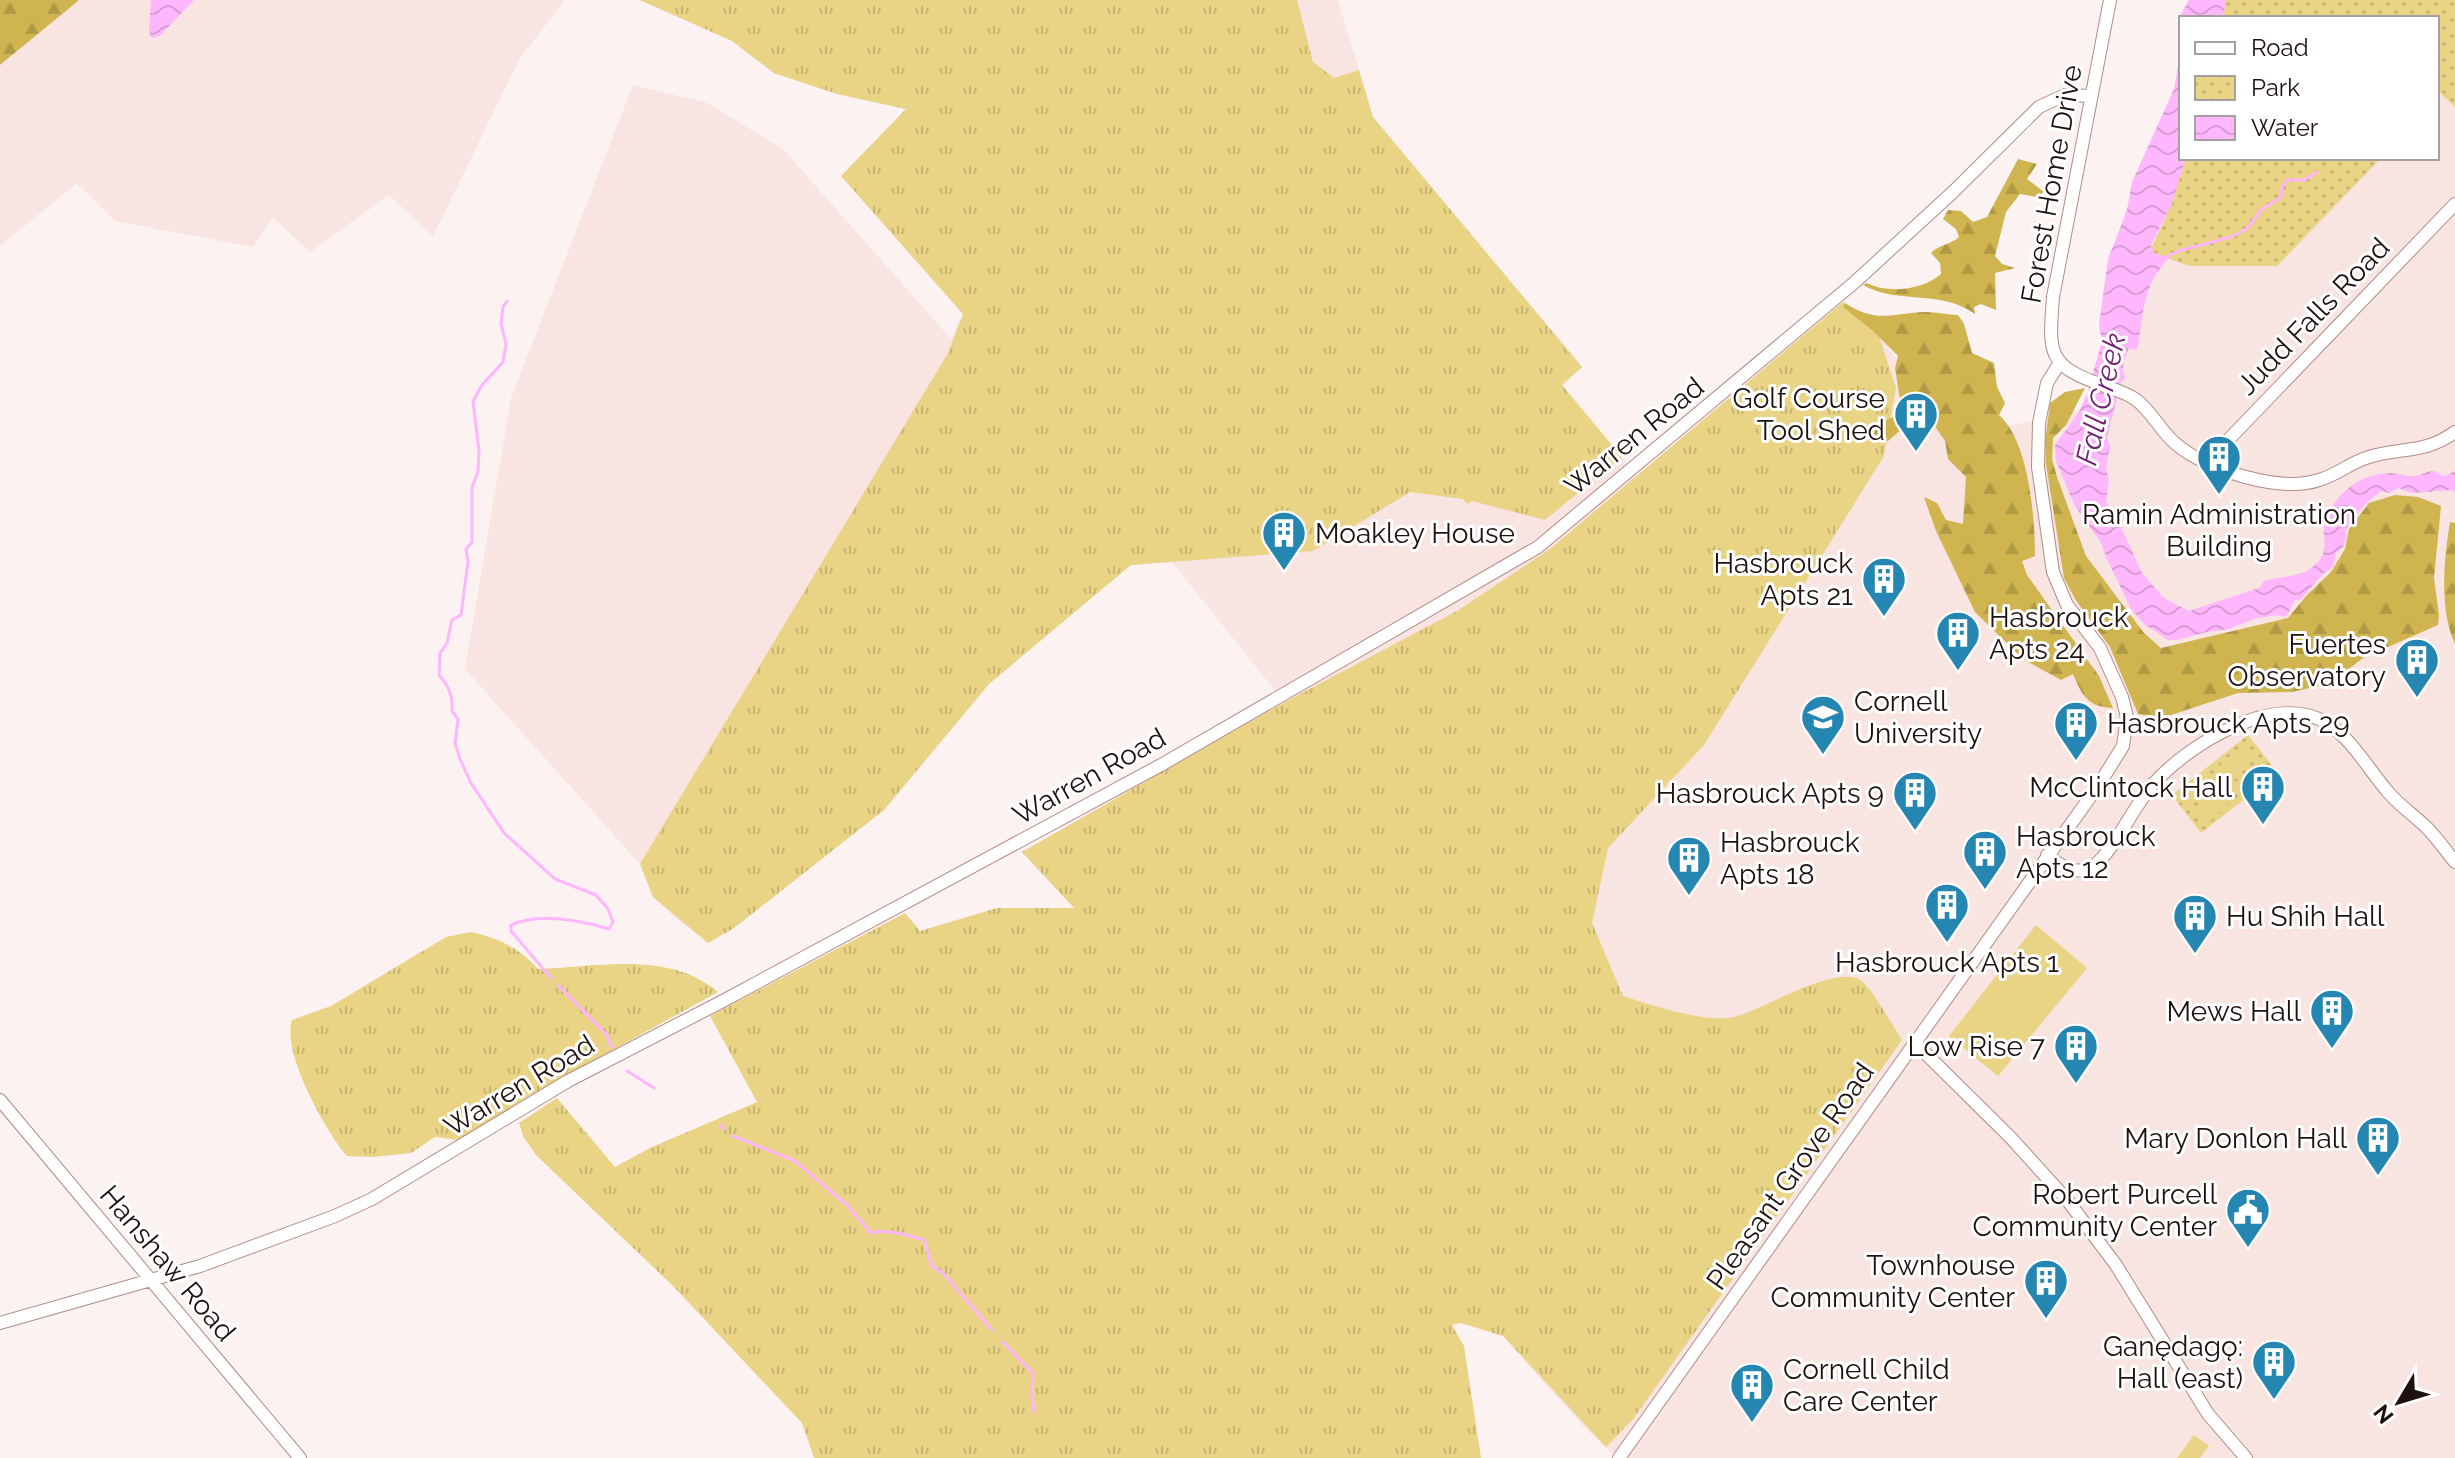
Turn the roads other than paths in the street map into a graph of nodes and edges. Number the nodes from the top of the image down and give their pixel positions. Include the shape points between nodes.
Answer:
1 (2110, 0) edge
2 (2091, 96) junction
3 (2455, 204) edge
4 (2059, 364) junction
5 (2455, 432) edge
6 (2207, 462) junction
7 (2047, 855) junction
8 (2455, 862) edge
9 (1914, 1042) junction
10 (0, 1100) edge
11 (151, 1281) junction
12 (0, 1323) edge
13 (300, 1458) edge
14 (1619, 1458) edge
15 (2246, 1458) edge

1 - 2 street, Forest Home Drive
2 - 4 street, Forest Home Drive via 2053,297 2052,339
2 - 11 street, Warren Road via 2065,95 2039,107 1855,282 1538,547 1133,780 581,1074 372,1199
3 - 6 street, Judd Falls Road
4 - 6 street via 2144,406 2176,444
4 - 7 street, Pleasant Grove Road via 2047,383 2038,438 2053,572 2063,597 2100,648 2126,709 2127,731 2116,759
5 - 6 street via 2420,449 2368,457 2312,482 2252,479
7 - 8 street via 2077,872 2093,867 2153,784 2192,750 2231,727 2296,715 2316,717 2337,730
7 - 9 street, Pleasant Grove Road
9 - 14 street, Pleasant Grove Road
9 - 15 street via 2068,1201 2116,1265 2208,1414
10 - 11 street, Hanshaw Road
11 - 12 street, Warren Road
11 - 13 street, Hanshaw Road

